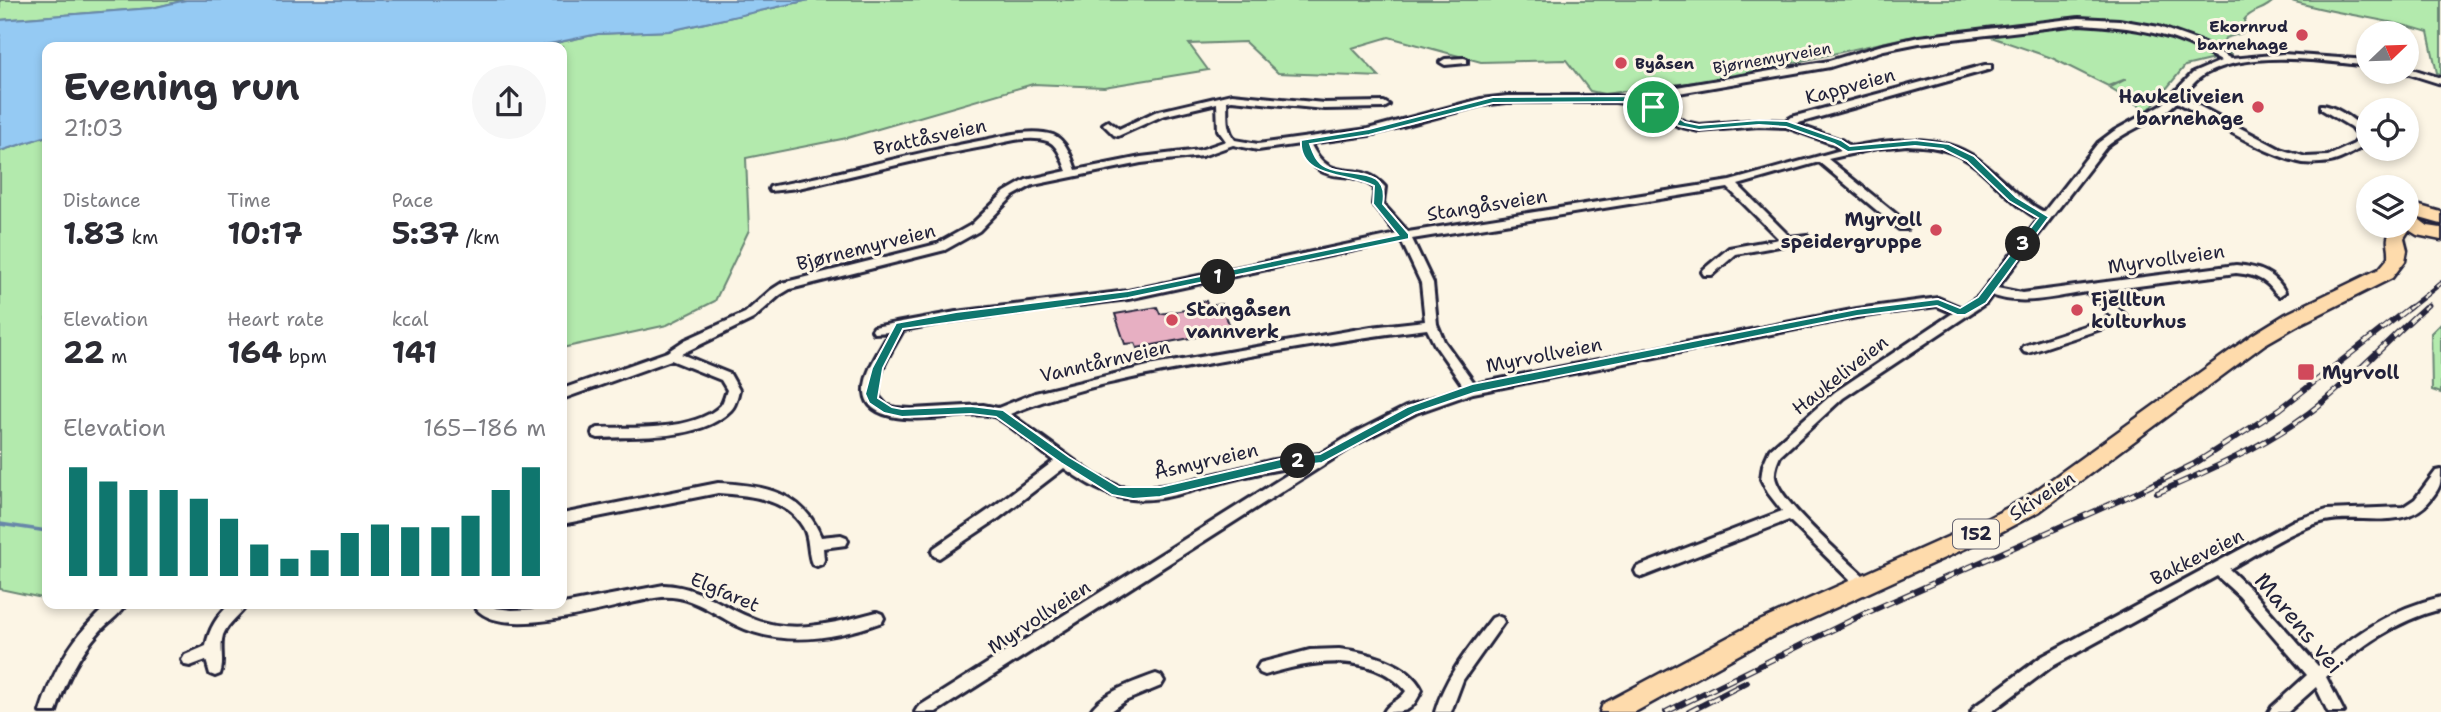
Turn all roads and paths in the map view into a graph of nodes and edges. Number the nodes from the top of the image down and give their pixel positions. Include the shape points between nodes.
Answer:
1 (1464, 61) dead end
2 (1445, 62) dead end
3 (2230, 62) junction
4 (2356, 62) edge
5 (1988, 67) dead end
6 (2419, 74) edge
7 (2441, 81) edge
8 (1346, 94) dead end
9 (2176, 98) junction
10 (1222, 100) junction
11 (1643, 102) junction
12 (1384, 105) dead end
13 (1348, 106) junction
14 (2325, 107) dead end
15 (1108, 124) dead end
16 (1787, 124) junction
17 (1232, 142) junction
18 (1304, 142) junction
19 (1848, 149) junction
20 (1820, 158) junction
21 (1073, 174) junction
22 (1730, 184) junction
23 (774, 189) dead end
24 (2044, 217) junction
25 (1903, 226) dead end
26 (1405, 236) junction
27 (1803, 238) dead end
28 (2410, 238) edge
29 (1788, 241) junction
30 (1708, 272) dead end
31 (2091, 289) junction
32 (1990, 290) junction
33 (2279, 292) dead end
34 (1961, 312) junction
35 (1431, 324) junction
36 (900, 326) junction
37 (878, 330) dead end
38 (2028, 349) dead end
39 (671, 355) junction
40 (1472, 389) junction
41 (567, 392) edge
42 (999, 413) junction
43 (598, 432) dead end
44 (1322, 459) junction
45 (1065, 460) junction
46 (2441, 475) edge
47 (1792, 513) junction
48 (567, 518) edge
49 (841, 541) dead end
50 (818, 543) junction
51 (939, 552) dead end
52 (817, 560) dead end
53 (1642, 570) dead end
54 (2220, 570) junction
55 (1864, 584) junction
56 (2441, 603) edge
57 (114, 609) edge
58 (234, 609) edge
59 (482, 609) edge
60 (877, 618) dead end
61 (1497, 622) dead end
62 (212, 650) junction
63 (190, 660) dead end
64 (1265, 668) dead end
65 (215, 669) dead end
66 (2317, 676) junction
67 (1156, 681) dead end
68 (48, 712) edge
69 (923, 712) edge
70 (1098, 712) edge
71 (1392, 712) edge
72 (1443, 712) edge
73 (1612, 712) edge
74 (1979, 712) edge
75 (2277, 712) edge
76 (2336, 712) edge

1 - 2 street
3 - 4 street, Haukeliveien via 2277,58
3 - 9 street, Haukeliveien via 2202,71
3 - 11 street, Bjørnemyrveien via 2156,29 2079,21 1908,42 1830,64 1658,94
5 - 16 street, Kappveien
6 - 7 street
8 - 13 street
9 - 14 street via 2276,151 2309,161 2330,159 2358,146 2364,138 2355,125
9 - 24 street, Haukeliveien via 2108,140
10 - 13 street via 1246,97
10 - 15 street via 1159,114 1118,133
10 - 17 street via 1223,130
11 - 16 street, Kappveien via 1682,124 1699,128
11 - 18 street, Bjørnemyrveien via 1493,100 1369,132
12 - 13 street
16 - 19 street
17 - 18 street, Bjørnemyrveien via 1258,147
17 - 21 street, Bjørnemyrveien via 1202,153
18 - 26 street via 1310,158 1322,169 1378,185 1378,204
19 - 20 street, Stangåsveien
19 - 24 street, Stangåsveien via 1923,143 1952,148 2016,201
20 - 22 street, Stangåsveien
20 - 25 street
21 - 23 street, Brattåsveien via 1059,144 1040,134
21 - 39 street, Bjørnemyrveien via 1017,188 975,228 942,247 776,290 750,315
22 - 26 street, Stangåsveien
22 - 29 street
24 - 32 street, Haukeliveien
26 - 35 street via 1427,284
26 - 36 street, Stangåsveien via 1128,295
27 - 29 street
28 - 55 main road, Skiveien / 152 via 2399,248 2389,271 2269,334 2032,505
29 - 30 street via 1734,251
31 - 32 street, Myrvollveien via 2022,297
31 - 33 street, Myrvollveien via 2236,270 2265,276
31 - 38 street, Myrvollveien via 2120,318
32 - 34 street, Haukeliveien
34 - 40 street, Myrvollveien via 1938,302 1857,313
34 - 47 street, Haukeliveien via 1839,395 1775,453 1768,478
35 - 40 street
35 - 42 street, Vanntårnveien via 1148,370 1035,398
36 - 37 street, Stangåsveien
36 - 42 street via 875,378 871,394 878,406 902,413
39 - 41 street, Bjørnemyrveien
39 - 43 street via 726,377 733,390 728,406 711,420 692,425
40 - 44 street, Myrvollveien via 1411,410
42 - 45 street, Åsmyrveien
44 - 45 street, Åsmyrveien via 1133,494 1116,492
44 - 69 street, Myrvollveien
45 - 51 street
46 - 54 street, Bakkeveien via 2411,510 2314,518
47 - 53 street
47 - 55 street, Haukeliveien
48 - 50 street via 718,488 741,488 800,510
49 - 50 street
50 - 52 street
54 - 66 street, Marens vei
54 - 74 street, Bakkeveien via 2046,662
55 - 73 main road, Skiveien / 152 via 1726,649
56 - 66 street via 2414,609 2377,628
57 - 68 street via 79,644 62,672
58 - 62 street via 220,621
59 - 60 street, Elgfaret via 498,617 532,616 666,590 689,594 745,622 789,634 814,635 856,616
61 - 72 street via 1465,660 1447,693
62 - 63 street
62 - 65 street
64 - 71 street via 1324,653 1374,662 1404,677 1413,690 1407,703
66 - 75 street
66 - 76 street, Marens vei
67 - 70 street via 1120,696

